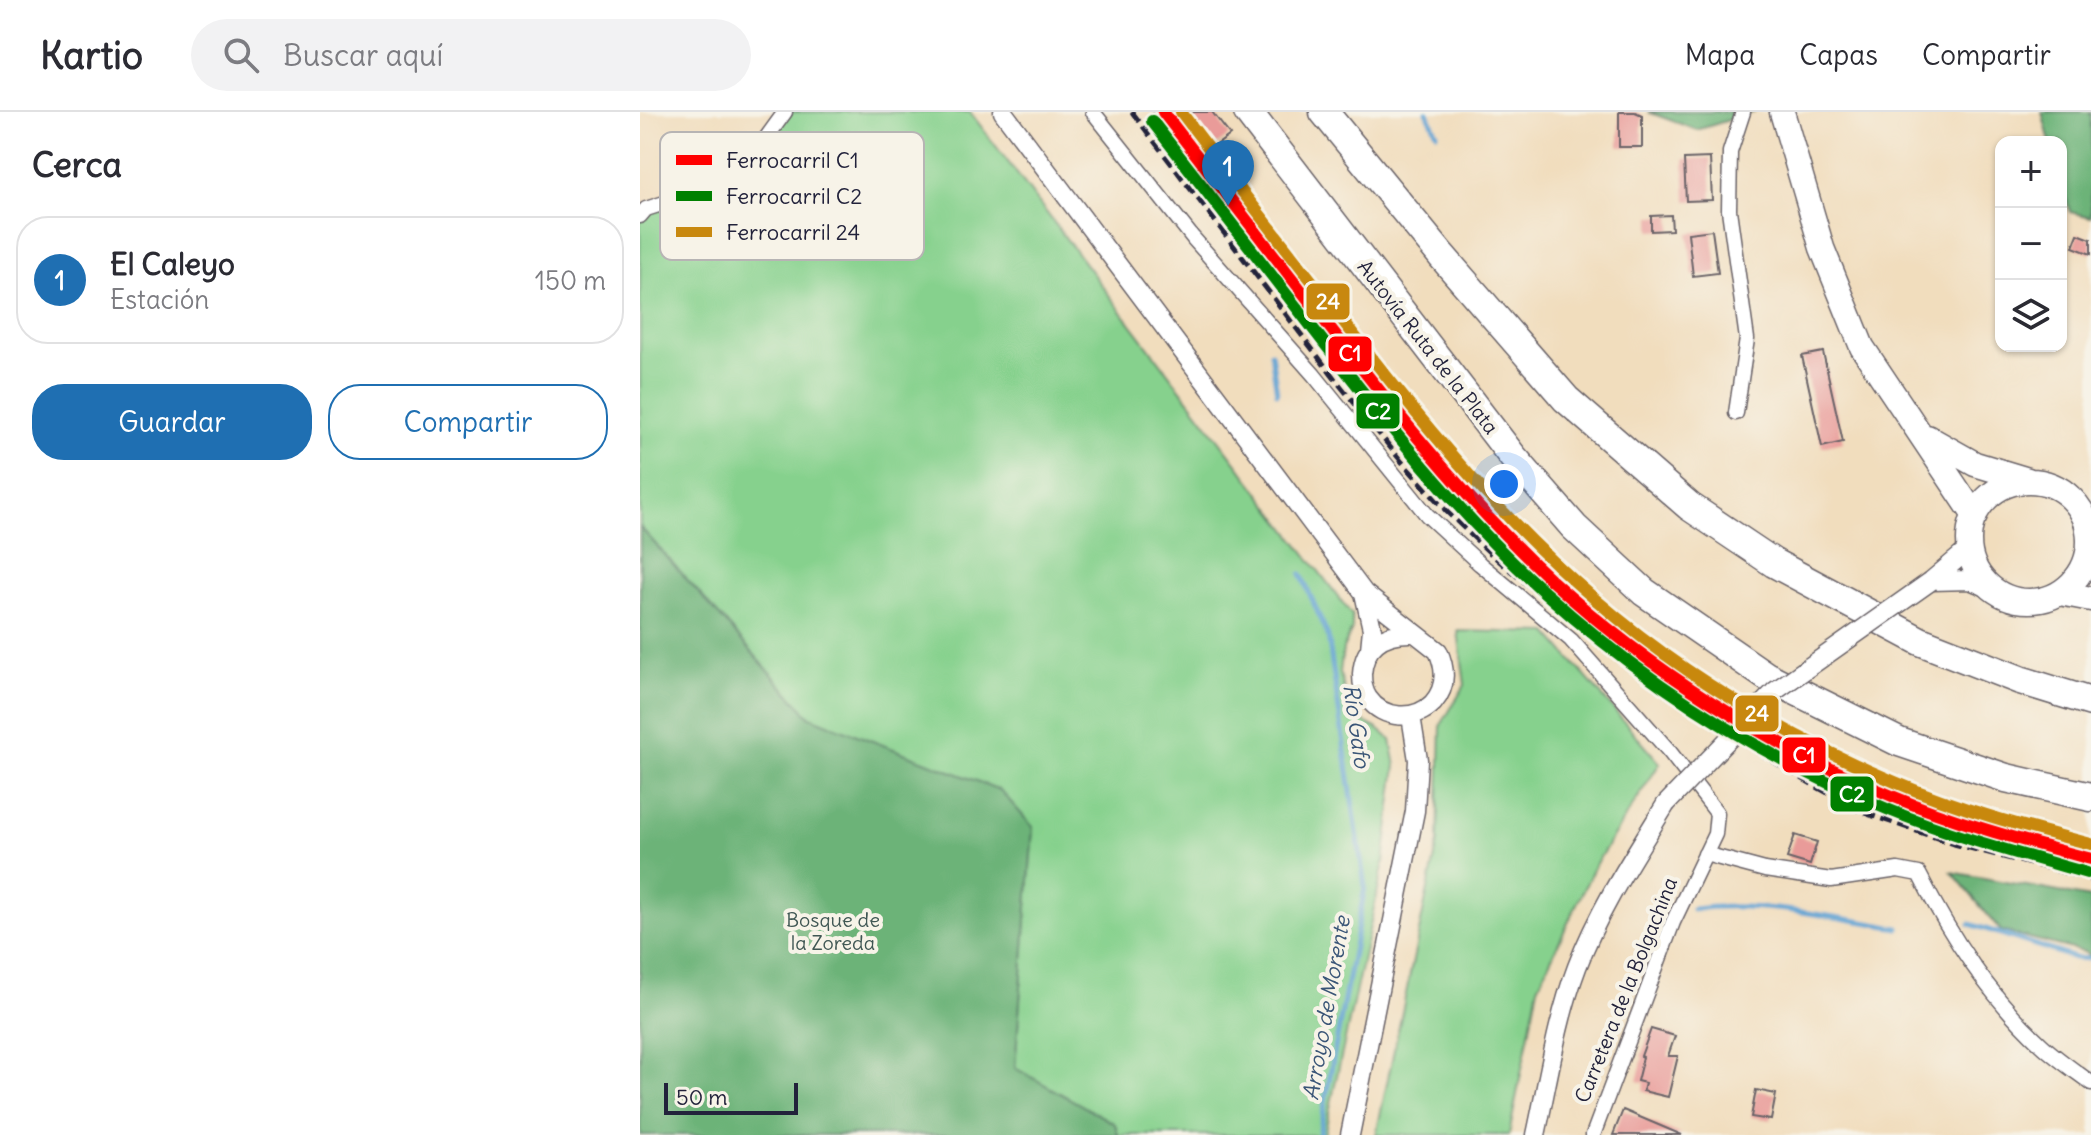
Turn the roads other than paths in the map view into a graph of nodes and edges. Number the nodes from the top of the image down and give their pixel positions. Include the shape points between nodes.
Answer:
1 (785, 112) edge
2 (1003, 112) edge
3 (1093, 112) edge
4 (1248, 112) edge
5 (1324, 112) edge
6 (1743, 112) edge
7 (1782, 112) edge
8 (771, 132) edge
9 (660, 204) edge
10 (640, 216) edge
11 (1736, 413) dead end
12 (1919, 432) junction
13 (2031, 481) junction
14 (1975, 516) junction
15 (2090, 544) edge
16 (1969, 549) junction
17 (1931, 581) junction
18 (1994, 590) junction
19 (1364, 593) junction
20 (2060, 593) junction
21 (2091, 599) edge
22 (1413, 633) junction
23 (1370, 649) junction
24 (2091, 702) edge
25 (1411, 716) junction
26 (2091, 797) edge
27 (1705, 854) junction
28 (2091, 1083) edge
29 (1350, 1135) edge
30 (1536, 1135) edge
31 (1593, 1135) edge

1 - 8 street
2 - 19 street
3 - 27 street, Carretera de la Bolgachina via 1427,515 1571,640 1669,751 1717,813
4 - 26 highway, Autovía Ruta de la Plata via 1513,457 1574,527 1644,592 1766,676 1899,742 2006,778
5 - 24 highway via 1566,399 1689,506 1774,563 1920,641
6 - 11 street via 1730,152 1729,210 1747,339
7 - 12 highway via 1822,248 1862,347
9 - 10 street
12 - 13 highway via 1975,464
12 - 14 highway
13 - 14 highway via 2010,484 1985,500
13 - 15 highway via 2068,495 2087,524
14 - 16 highway
15 - 20 highway via 2074,581
16 - 17 street, Carretera de la Bolgachina
16 - 18 highway via 1977,570
17 - 18 street via 1970,580
17 - 30 street, Carretera de la Bolgachina, bridge via 1775,691 1666,804 1614,890 1577,967
18 - 20 highway via 2028,601
19 - 22 street
19 - 23 street via 1372,629
20 - 21 highway
22 - 23 street via 1396,632
22 - 25 street via 1438,651 1444,681 1438,697
23 - 25 street via 1361,682 1367,698 1381,711
25 - 29 street via 1418,760 1415,811
27 - 28 street via 1831,880 1898,870 1919,874 1949,932 1991,992 2042,1046
27 - 31 street, Carretera de la Bolgachina via 1673,922

